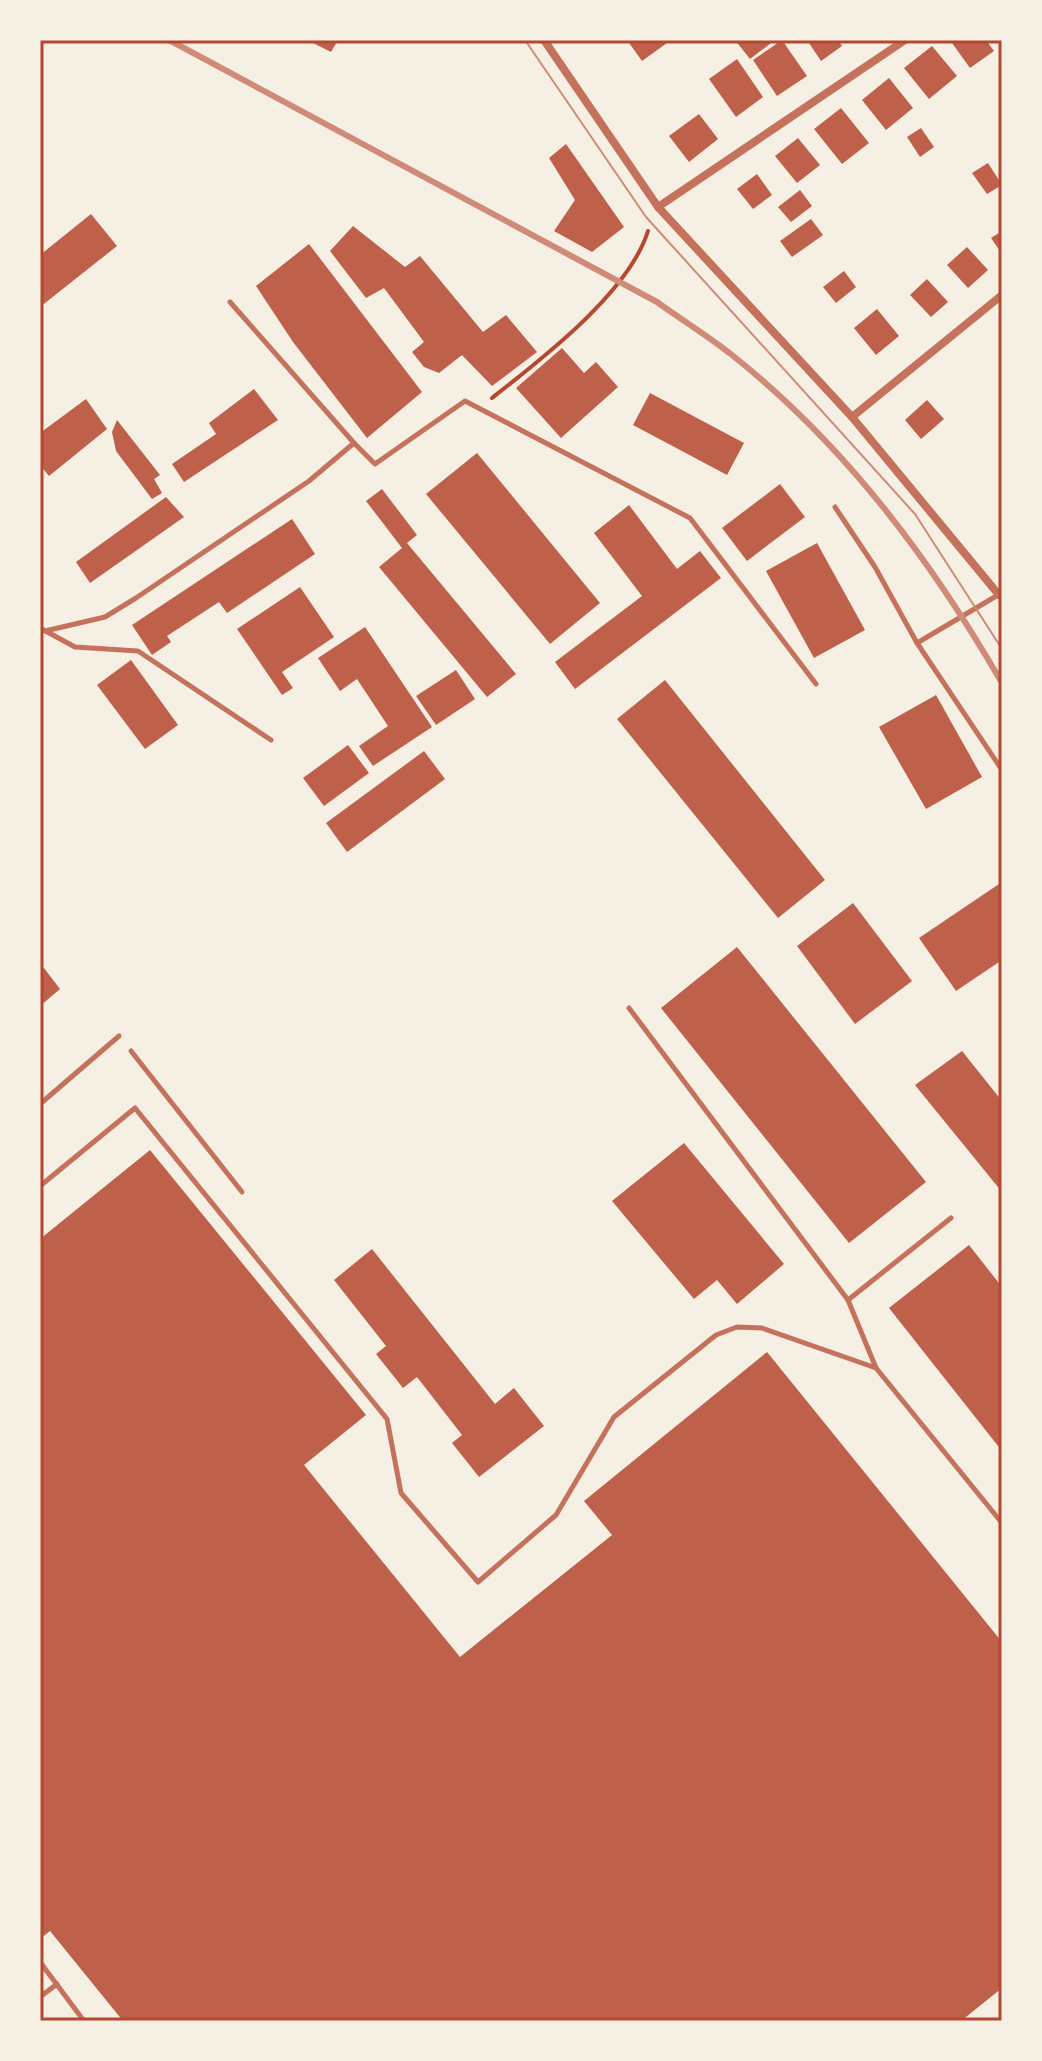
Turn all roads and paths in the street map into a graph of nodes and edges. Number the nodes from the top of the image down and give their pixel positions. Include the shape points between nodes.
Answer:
1 (544, 40) edge
2 (905, 40) edge
3 (658, 207) junction
4 (648, 231) dead end
5 (1002, 295) edge
6 (230, 302) dead end
7 (492, 398) dead end
8 (852, 417) junction
9 (354, 443) junction
10 (835, 507) dead end
11 (1001, 593) edge
12 (43, 630) edge
13 (917, 643) junction
14 (816, 684) dead end
15 (271, 740) dead end
16 (1000, 767) dead end
17 (629, 1008) dead end
18 (119, 1036) dead end
19 (131, 1051) dead end
20 (40, 1104) edge
21 (40, 1186) edge
22 (242, 1192) dead end
23 (951, 1218) dead end
24 (848, 1300) junction
25 (876, 1368) junction
26 (1002, 1523) edge
27 (40, 1962) edge
28 (57, 1984) junction
29 (40, 1997) edge
30 (84, 2021) edge

1 - 3 street
2 - 3 street
3 - 8 street
4 - 7 path via 641,253 584,320
5 - 8 street
6 - 9 lane
8 - 11 street
9 - 12 lane via 309,481 105,617
9 - 14 lane via 375,464 465,401 690,518
10 - 13 lane
11 - 13 lane
12 - 15 lane via 75,647 138,651
13 - 16 lane
17 - 24 lane
18 - 20 lane
19 - 22 lane
21 - 25 lane via 135,1108 387,1419 401,1493 478,1582 556,1515 614,1417 716,1335 737,1327 762,1328
23 - 24 lane
24 - 25 lane
25 - 26 lane
27 - 28 lane
28 - 29 lane
28 - 30 lane

